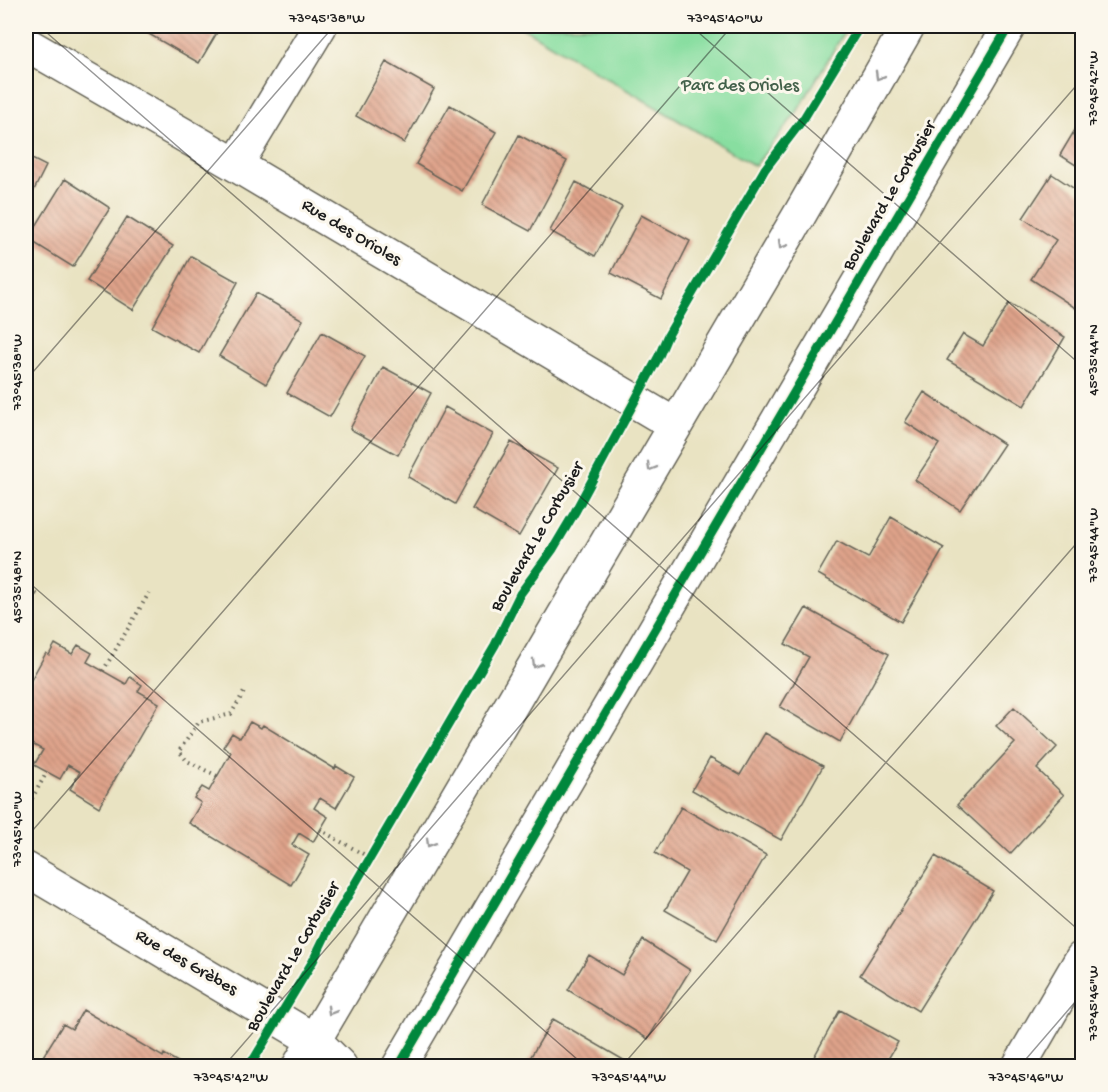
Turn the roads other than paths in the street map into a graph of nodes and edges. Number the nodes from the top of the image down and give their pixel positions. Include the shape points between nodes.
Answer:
1 (320, 26) edge
2 (908, 26) edge
3 (1010, 26) edge
4 (26, 44) edge
5 (236, 165) junction
6 (675, 425) junction
7 (26, 869) edge
8 (1083, 958) edge
9 (307, 1053) edge
10 (340, 1066) edge
11 (399, 1066) edge
12 (1019, 1066) edge

1 - 5 street
2 -> 6 street
3 - 11 street, Boulevard Le Corbusier
4 - 5 street, Rue des Orioles
5 - 6 street, Rue des Orioles
6 -> 9 street
7 - 9 street, Rue des Grèbes
8 - 12 street
9 - 10 street, Rue des Grèbes

